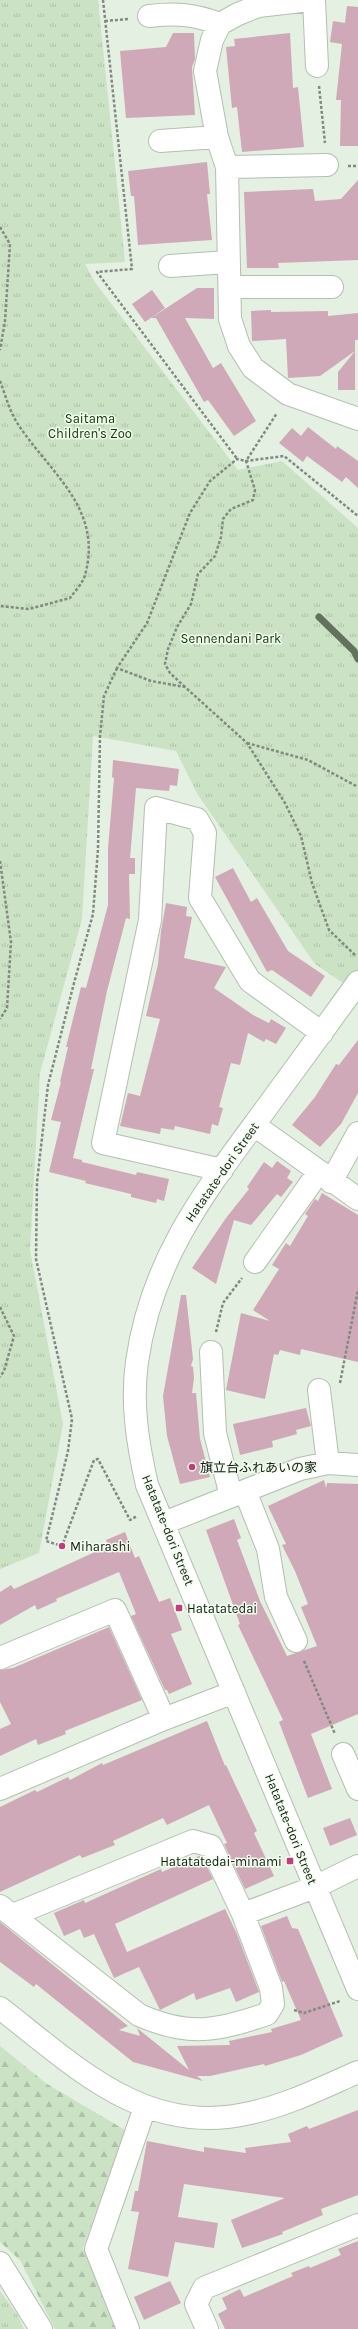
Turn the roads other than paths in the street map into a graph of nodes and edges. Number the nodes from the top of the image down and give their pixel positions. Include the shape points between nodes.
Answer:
1 (310, 0) edge
2 (314, 0) edge
3 (149, 16) dead end
4 (220, 24) junction
5 (317, 66) road end
6 (218, 137) junction
7 (160, 141) dead end
8 (327, 165) road end
9 (227, 166) junction
10 (228, 262) junction
11 (170, 266) dead end
12 (231, 287) junction
13 (332, 287) dead end
14 (358, 419) edge
15 (358, 982) edge
16 (322, 1033) junction
17 (254, 1125) junction
18 (358, 1133) edge
19 (222, 1170) junction
20 (325, 1177) junction
21 (358, 1199) edge
22 (255, 1262) road end
23 (211, 1352) road end
24 (319, 1390) road end
25 (328, 1463) junction
26 (358, 1465) edge
27 (238, 1494) junction
28 (164, 1523) junction
29 (296, 1641) road end
30 (0, 1658) edge
31 (234, 1692) junction
32 (164, 1719) junction
33 (343, 1754) road end
34 (0, 1789) edge
35 (358, 1789) edge
36 (358, 1866) edge
37 (315, 1887) junction
38 (7, 1910) edge
39 (243, 1914) junction
40 (358, 1990) edge
41 (0, 2008) edge
42 (358, 2072) edge
43 (146, 2107) junction
44 (358, 2225) edge
45 (0, 2263) edge
46 (41, 2329) edge
47 (128, 2329) edge
48 (207, 2329) edge

1 - 4 street via 258,6
2 - 5 street
3 - 4 street via 174,13 196,16
4 - 6 street via 212,40 205,71
6 - 7 street
6 - 9 street
8 - 9 street
9 - 10 street
10 - 11 street
10 - 12 street
12 - 13 street
12 - 14 street via 230,320 239,346 253,368 288,394
15 - 16 street, Hatatate-dori Street
16 - 17 street, Hatatate-dori Street
16 - 19 street via 250,981 200,898 205,833 197,819 156,808 150,920 103,1143
17 - 19 street, Hatatate-dori Street
17 - 20 street
18 - 20 street
19 - 28 street, Hatatate-dori Street via 195,1207 165,1262 147,1315 137,1363 135,1412 139,1446 147,1485
20 - 21 street
20 - 22 street
23 - 27 street via 215,1433
24 - 25 street
25 - 26 street
25 - 27 street via 300,1469
27 - 28 street
27 - 29 street via 268,1549 276,1597
28 - 31 street, Hatatate-dori Street
30 - 32 street via 115,1610
31 - 32 street
31 - 37 street, Hatatate-dori Street
32 - 34 street
33 - 35 street
36 - 37 street
37 - 39 street
37 - 40 street, Hatatate-dori Street
38 - 39 street via 193,1840 212,1846
38 - 39 street via 139,2014 159,2024 188,2030 227,2027 267,2014 272,2004 271,1988
41 - 43 street via 73,2067 105,2088
42 - 43 street via 298,2098 250,2114 219,2117 179,2116
43 - 47 street via 96,2249
44 - 48 street via 204,2288 196,2304
45 - 46 street

